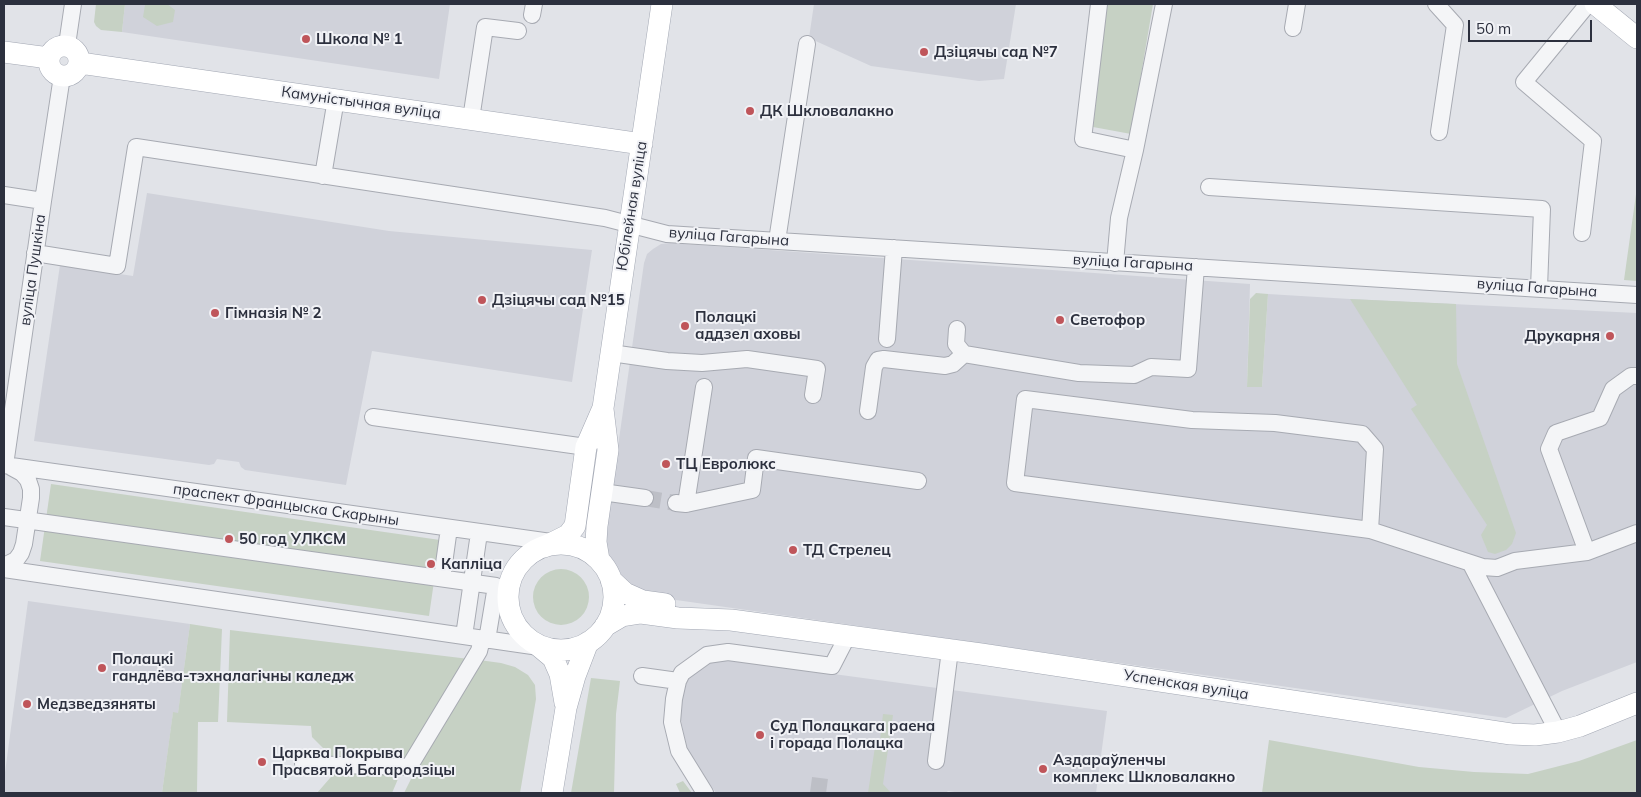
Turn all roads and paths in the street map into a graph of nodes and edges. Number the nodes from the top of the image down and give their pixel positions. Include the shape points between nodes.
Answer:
1 (73, 4) edge
2 (662, 4) edge
3 (1100, 4) edge
4 (1164, 4) edge
5 (1297, 4) edge
6 (1436, 4) edge
7 (1588, 4) edge
8 (1595, 4) edge
9 (1293, 28) dead end
10 (518, 31) dead end
11 (1637, 38) edge
12 (806, 44) dead end
13 (67, 45) junction
14 (4, 52) edge
15 (49, 58) junction
16 (80, 63) junction
17 (62, 76) junction
18 (336, 99) junction
19 (471, 119) junction
20 (1439, 132) dead end
21 (642, 144) junction
22 (1135, 150) junction
23 (323, 176) junction
24 (1209, 187) dead end
25 (4, 195) edge
26 (43, 201) junction
27 (629, 225) junction
28 (1582, 233) dead end
29 (777, 241) junction
30 (894, 248) junction
31 (35, 253) junction
32 (1115, 263) junction
33 (1196, 267) junction
34 (1538, 288) junction
35 (1637, 294) edge
36 (957, 329) dead end
37 (887, 339) dead end
38 (611, 353) junction
39 (964, 354) junction
40 (1637, 376) edge
41 (704, 387) dead end
42 (10, 392) edge
43 (813, 395) dead end
44 (603, 408) junction
45 (868, 411) dead end
46 (373, 417) dead end
47 (586, 447) junction
48 (4, 465) edge
49 (918, 481) dead end
50 (602, 492) junction
51 (645, 498) tunnel mouth
52 (4, 518) edge
53 (28, 521) junction
54 (449, 528) junction
55 (1370, 530) junction
56 (479, 533) junction
57 (1637, 533) edge
58 (555, 545) junction
59 (1587, 552) junction
60 (599, 560) junction
61 (1471, 564) junction
62 (4, 568) edge
63 (442, 578) junction
64 (611, 580) junction
65 (472, 582) junction
66 (730, 620) junction
67 (605, 626) junction
68 (848, 635) junction
69 (464, 636) junction
70 (485, 639) junction
71 (588, 642) junction
72 (542, 646) junction
73 (950, 650) junction
74 (642, 676) dead end
75 (678, 680) junction
76 (1637, 703) edge
77 (566, 708) junction
78 (1558, 732) junction
79 (936, 761) dead end
80 (303, 764) dead end
81 (552, 793) edge
82 (705, 793) edge

1 - 13 street
2 - 21 main road, Юбілейная вуліца
3 - 22 street via 1083,139
4 - 22 street
5 - 9 street
6 - 20 street via 1456,25
7 - 28 street via 1524,82 1593,140
8 - 11 main road
10 - 19 street via 485,27
12 - 29 street
13 - 15 main road via 55,48
13 - 16 main road via 77,52
14 - 15 main road
15 - 17 main road via 52,70
16 - 17 main road via 74,73
16 - 18 main road, Камуністычная вуліца
17 - 26 street, вуліца Пушкіна
18 - 19 main road, Камуністычная вуліца
18 - 23 street
19 - 21 main road, Камуністычная вуліца
21 - 27 main road, Юбілейная вуліца
22 - 32 street via 1119,218
23 - 27 street, вуліца Гагарына via 605,218
23 - 31 street, вуліца Гагарына via 136,147 117,266
24 - 34 street via 1542,209
25 - 26 street
26 - 31 street, вуліца Пушкіна
27 - 29 street, вуліца Гагарына via 667,234
27 - 38 main road, Юбілейная вуліца
29 - 30 street, вуліца Гагарына
30 - 32 street, вуліца Гагарына
30 - 37 street
31 - 42 street, вуліца Пушкіна
32 - 33 street, вуліца Гагарына
33 - 34 street, вуліца Гагарына
33 - 39 street via 1188,369 1151,367 1134,375 1079,373
34 - 35 street, вуліца Гагарына
36 - 39 street via 956,344
38 - 43 street via 702,363 747,359 816,369
38 - 44 main road, Юбілейная вуліца
39 - 45 street via 945,366 878,360 874,366
40 - 59 street via 1631,376 1613,388 1600,418 1556,432 1549,449
41 - 49 street via 681,503 752,490 756,458
42 - 48 street, вуліца Пушкіна
44 - 47 main road, Юбілейная вуліца
44 - 50 main road, Юбілейная вуліца via 608,450
46 - 47 street
47 - 58 main road, Юбілейная вуліца via 574,526
48 - 53 street via 22,473 28,480 31,498
48 - 54 street, праспект Францыска Скарыны
50 - 51 street
50 - 60 main road, Юбілейная вуліца via 596,542
52 - 53 street
53 - 62 street via 21,553
53 - 63 street
54 - 56 street, праспект Францыска Скарыны
54 - 63 street
55 - 55 street via 1375,449 1362,434 1275,423 1192,420 1025,399 1015,483
55 - 61 street
56 - 58 street, праспект Францыска Скарыны
56 - 65 street
57 - 59 street
58 - 60 main road via 579,548
58 - 72 main road via 534,552 520,564 508,590 508,602 516,624 523,634
59 - 61 street via 1515,561 1498,568
60 - 64 main road
61 - 78 street
62 - 69 street
63 - 65 street
64 - 66 main road, Успенская вуліца via 625,593 643,600
64 - 67 main road via 614,604
65 - 69 street
65 - 70 street via 496,586
66 - 67 main road, Успенская вуліца via 641,613 622,616
66 - 68 main road, Успенская вуліца
67 - 71 main road
68 - 73 main road, Успенская вуліца
68 - 75 street via 832,666 728,652 707,655 682,673
69 - 70 street
70 - 72 street
70 - 80 street via 409,767
71 - 72 main road via 566,649
71 - 77 main road
72 - 77 main road via 560,674
73 - 78 main road, Успенская вуліца via 1511,734
73 - 79 street
74 - 75 street
75 - 82 street via 672,722 679,751
76 - 78 main road, Успенская вуліца
77 - 81 main road

